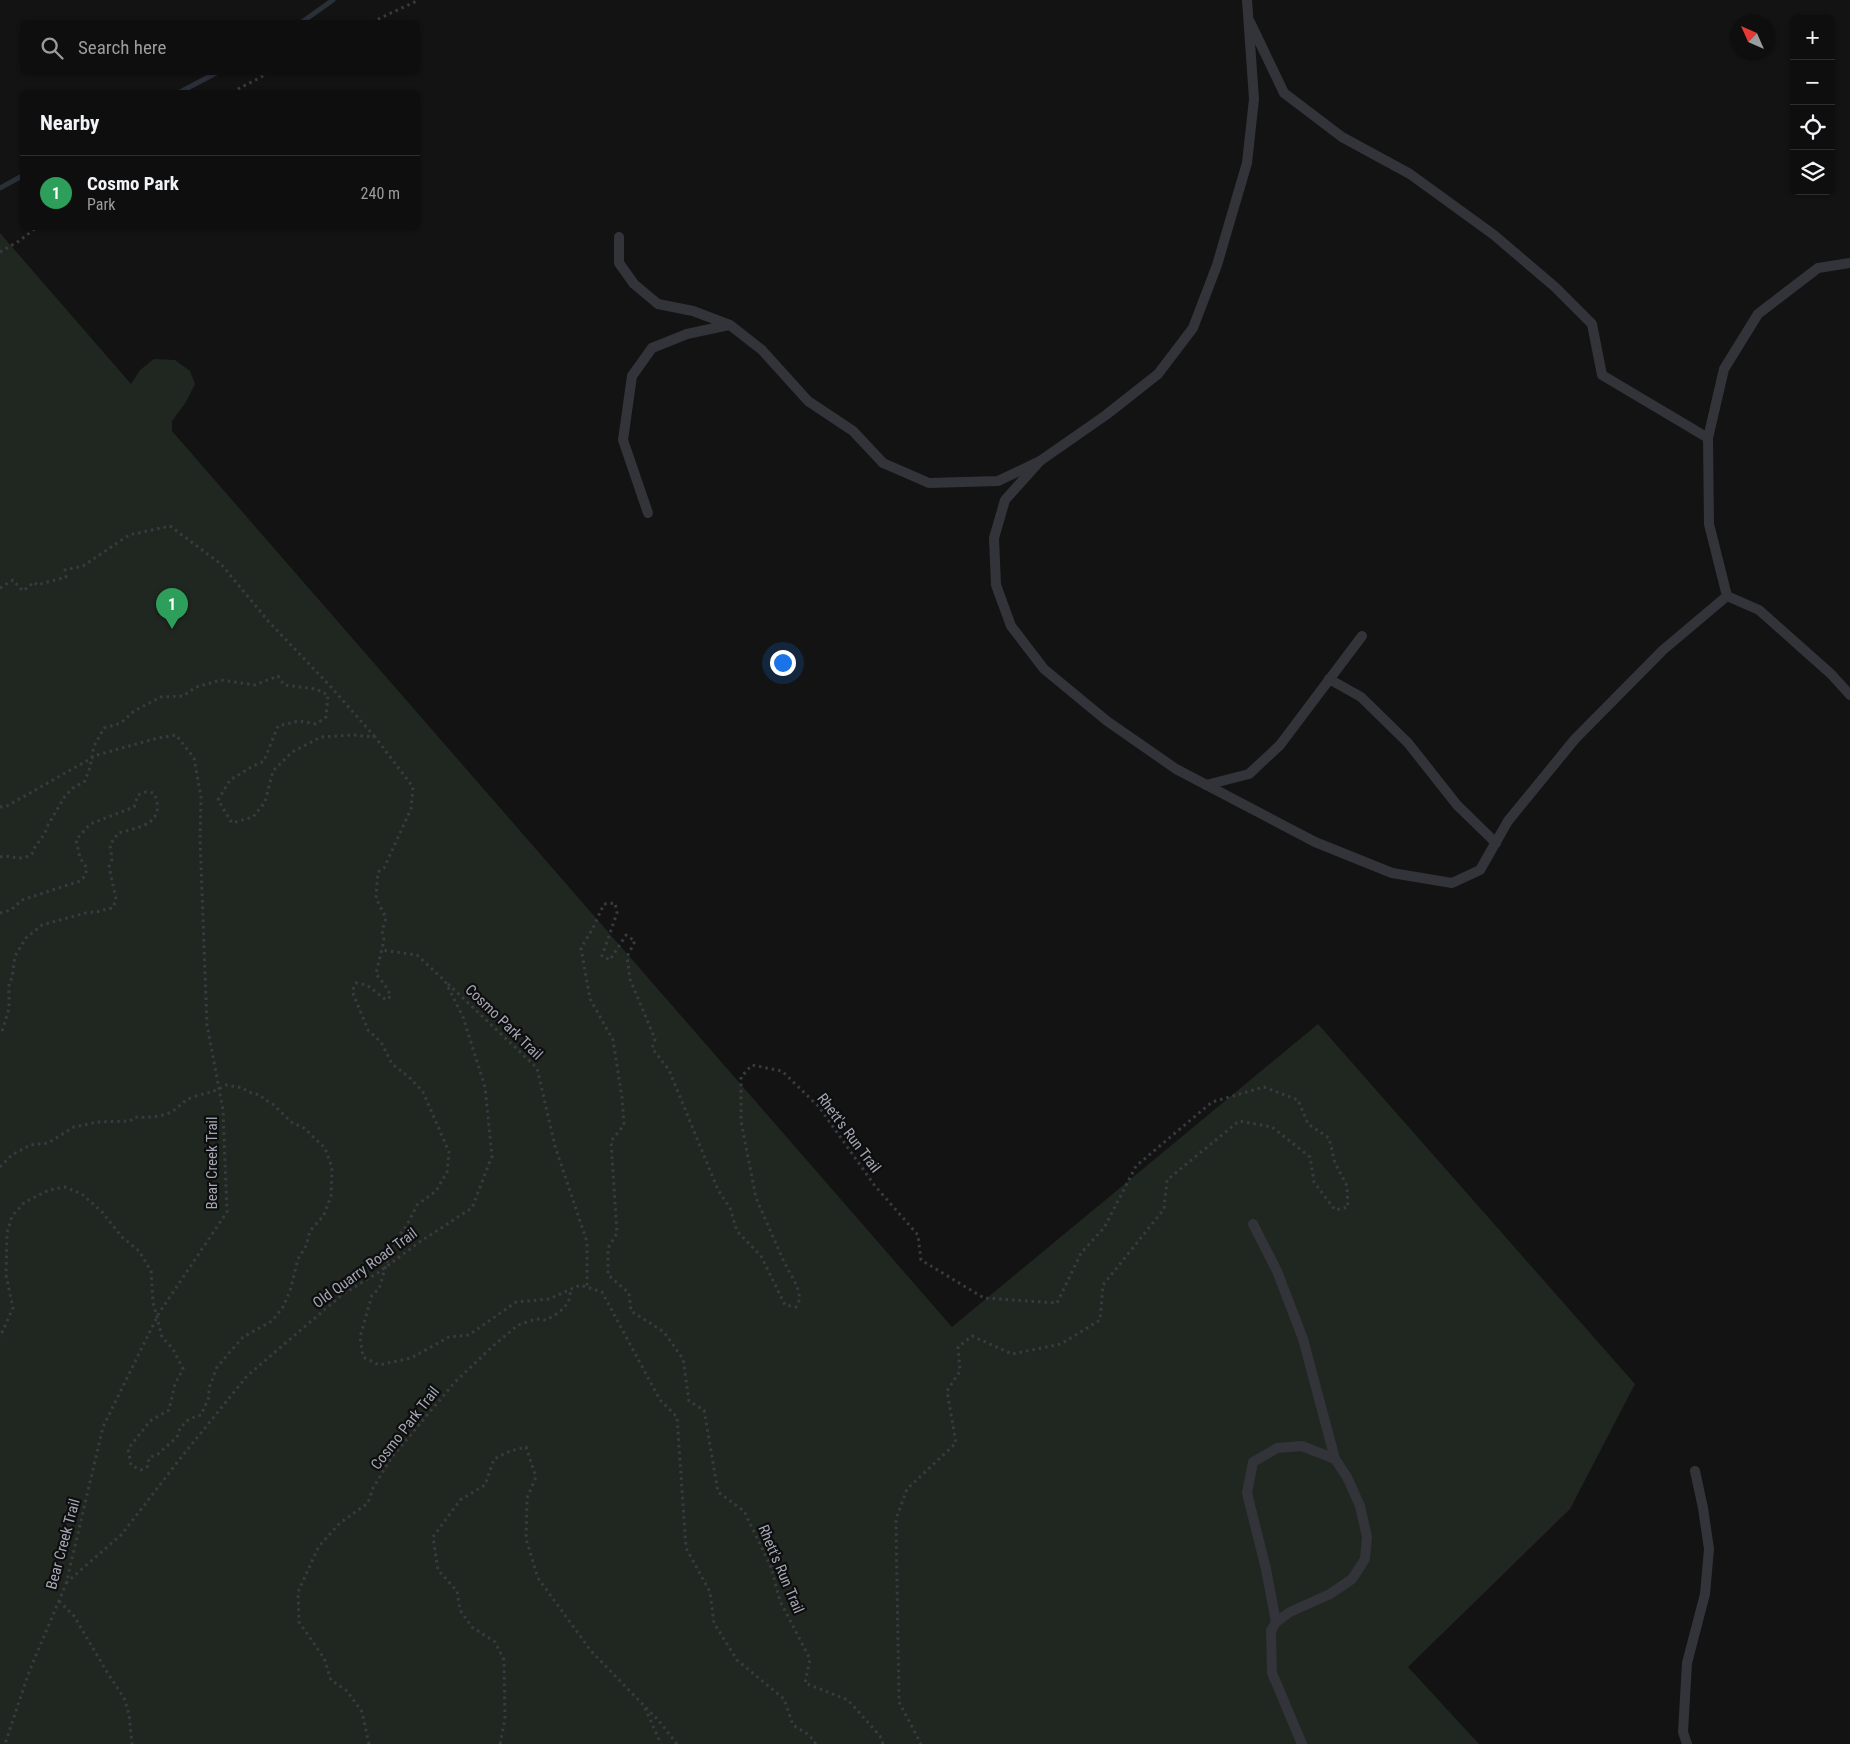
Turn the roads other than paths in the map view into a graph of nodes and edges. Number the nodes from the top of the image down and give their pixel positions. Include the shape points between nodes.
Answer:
1 (1247, 0) edge
2 (1248, 16) junction
3 (619, 237) dead end
4 (1850, 263) edge
5 (730, 325) junction
6 (1708, 438) junction
7 (1040, 461) junction
8 (648, 513) dead end
9 (1727, 596) junction
10 (1362, 636) dead end
11 (1329, 680) junction
12 (1850, 695) edge
13 (1206, 785) junction
14 (1496, 842) junction
15 (1252, 1224) dead end
16 (1335, 1459) junction
17 (1695, 1470) dead end
18 (1276, 1622) junction
19 (1302, 1744) edge
20 (1688, 1744) edge

1 - 2 lane
2 - 6 lane via 1284,92 1342,138 1410,174 1494,235 1556,287 1592,324 1602,375
2 - 7 lane via 1254,98 1247,163 1217,264 1193,328 1158,374
3 - 5 lane via 619,263 634,284 658,304 693,311
4 - 6 lane via 1818,268 1758,314 1724,368
5 - 7 lane via 762,350 808,401 854,430 883,463 929,483 998,481
5 - 8 lane via 687,334 652,348 632,376 623,440
6 - 9 lane via 1709,524
7 - 13 lane via 1005,500 994,538 996,585 1011,626 1044,669 1107,721 1176,769
9 - 12 lane via 1759,610
9 - 14 lane via 1663,650 1575,738 1508,821
10 - 11 lane
11 - 13 lane via 1280,745 1249,774
11 - 14 lane via 1361,698 1408,743 1457,805
13 - 14 lane via 1315,842 1392,872 1452,883 1480,870
15 - 16 lane via 1277,1271 1303,1339
16 - 18 lane via 1360,1506 1367,1537 1365,1559 1352,1579
16 - 18 lane via 1302,1446 1277,1448 1253,1462 1247,1493
17 - 20 lane via 1709,1548 1705,1594 1687,1663 1683,1732
18 - 19 lane via 1271,1631 1272,1673

